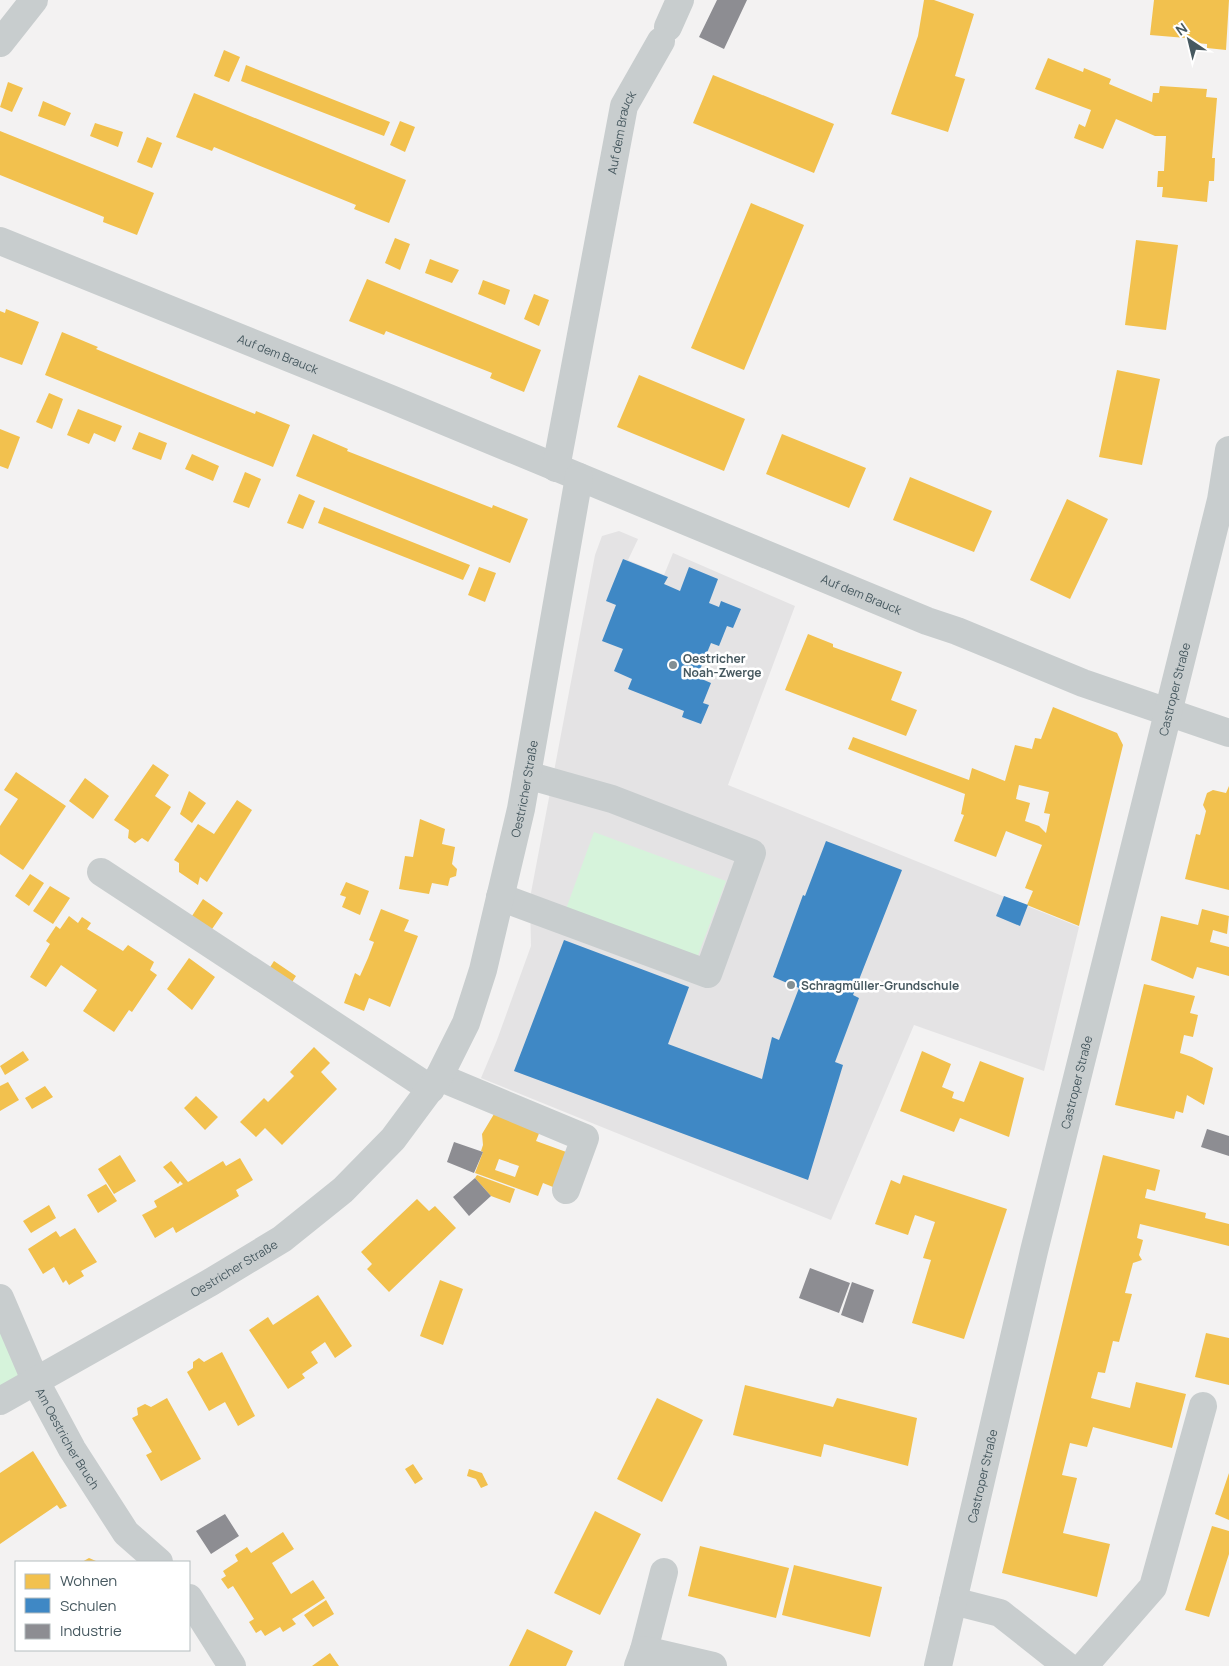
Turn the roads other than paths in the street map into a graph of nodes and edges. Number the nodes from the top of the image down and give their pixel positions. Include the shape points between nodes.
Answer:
1 (34, 0) edge
2 (680, 0) edge
3 (0, 43) edge
4 (0, 240) edge
5 (1229, 450) edge
6 (568, 472) junction
7 (1225, 502) edge
8 (1169, 712) junction
9 (1229, 733) edge
10 (527, 775) junction
11 (101, 872) dead end
12 (500, 897) junction
13 (435, 1083) junction
14 (566, 1190) dead end
15 (0, 1298) edge
16 (36, 1382) junction
17 (0, 1401) edge
18 (1203, 1406) dead end
19 (158, 1561) edge
20 (664, 1572) dead end
21 (190, 1600) edge
22 (953, 1600) junction
23 (641, 1658) edge
24 (232, 1666) edge
25 (713, 1666) edge
26 (938, 1666) edge
27 (1067, 1666) edge
28 (1084, 1666) edge

1 - 3 street
2 - 6 street, Auf dem Brauck via 624,106
4 - 6 street, Auf dem Brauck
5 - 7 street, Castroper Straße
6 - 8 street, Auf dem Brauck via 1083,683
6 - 10 street, Oestricher Straße
7 - 8 street, Castroper Straße
8 - 9 street, Auf dem Brauck
8 - 22 street, Castroper Straße via 1034,1251
10 - 12 street, Oestricher Straße
10 - 12 street via 612,799 752,853 708,974
11 - 13 street
12 - 13 street, Oestricher Straße via 483,970 466,1022
13 - 14 street via 585,1138
13 - 16 street, Oestricher Straße via 393,1139 343,1190 282,1239
15 - 16 street, Am Oestricher Bruch
16 - 17 street, Oestricher Straße
16 - 19 street, Am Oestricher Bruch via 72,1449 126,1533
18 - 28 street via 1153,1588
20 - 23 street
21 - 24 street
22 - 26 street, Castroper Straße
22 - 27 street via 1000,1613
23 - 25 street

